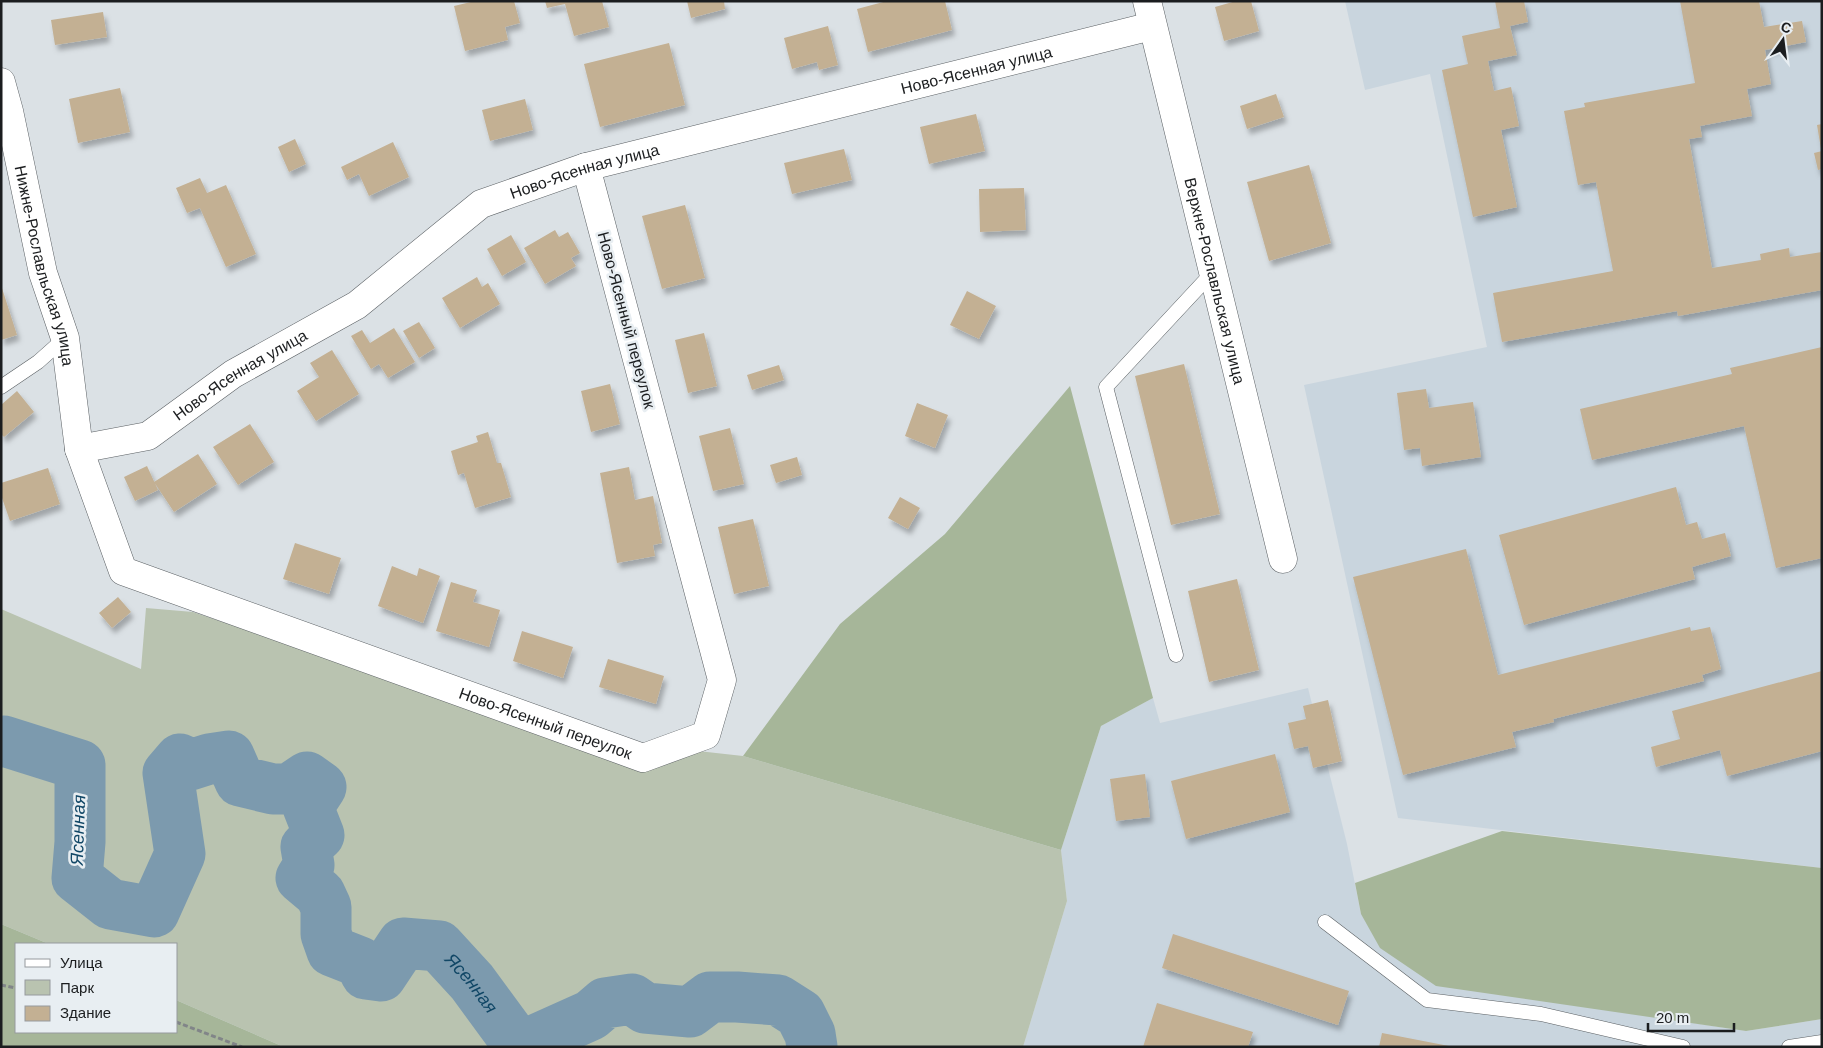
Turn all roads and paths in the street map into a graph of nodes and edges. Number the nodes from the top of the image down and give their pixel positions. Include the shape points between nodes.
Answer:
1 (1149, 14) edge
2 (1, 82) edge
3 (586, 167) junction
4 (1212, 273) junction
5 (65, 338) junction
6 (1, 387) edge
7 (79, 449) junction
8 (1283, 559) dead end
9 (1176, 655) dead end
10 (1325, 922) dead end
11 (1, 985) edge
12 (15, 988) edge
13 (178, 1023) edge
14 (1822, 1042) edge
15 (242, 1047) edge
16 (1683, 1047) edge
17 (1789, 1047) edge

1 - 3 street, Ново-Ясенная улица
1 - 4 street, Верхне-Рославльская улица
2 - 5 street, Нижне-Рославльская улица via 43,273
3 - 7 street, Ново-Ясенная улица via 481,204 357,305 233,374 148,436
3 - 7 street, Ново-Ясенный переулок via 722,680 706,735 643,758 123,571
4 - 8 street, Верхне-Рославльская улица
4 - 9 lane via 1106,387
5 - 6 lane via 38,362
5 - 7 street, Нижне-Рославльская улица
10 - 16 lane via 1427,1000 1541,1014
11 - 12 path
13 - 15 path
14 - 17 lane

